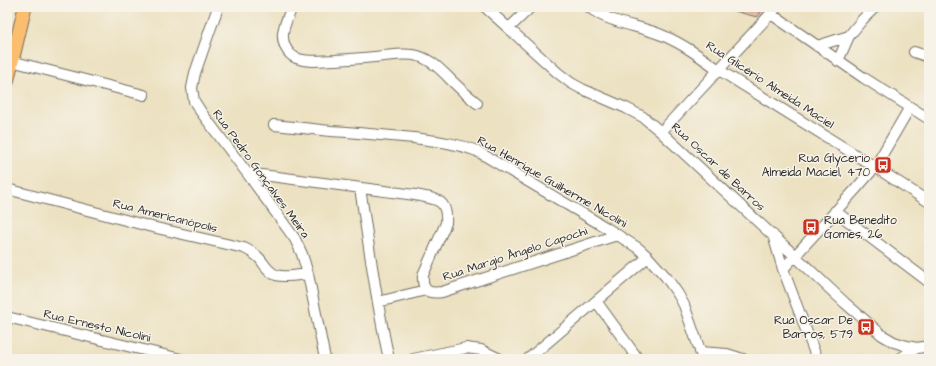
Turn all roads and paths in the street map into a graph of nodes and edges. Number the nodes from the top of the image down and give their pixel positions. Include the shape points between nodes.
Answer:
1 (25, 7) edge
2 (218, 7) edge
3 (292, 7) edge
4 (485, 7) edge
5 (531, 7) edge
6 (589, 7) edge
7 (875, 7) edge
8 (774, 10) edge
9 (509, 28) junction
10 (849, 36) junction
11 (817, 46) junction
12 (914, 52) dead end
13 (929, 57) edge
14 (10, 61) edge
15 (838, 61) junction
16 (718, 70) junction
17 (7, 82) edge
18 (144, 95) dead end
19 (477, 103) dead end
20 (910, 107) junction
21 (929, 119) edge
22 (274, 125) dead end
23 (661, 132) junction
24 (875, 167) junction
25 (247, 173) junction
26 (360, 188) junction
27 (7, 189) edge
28 (928, 200) edge
29 (835, 211) junction
30 (617, 235) junction
31 (772, 235) junction
32 (795, 256) junction
33 (648, 258) junction
34 (782, 269) junction
35 (308, 274) junction
36 (929, 282) edge
37 (426, 290) junction
38 (596, 301) junction
39 (378, 302) junction
40 (7, 317) edge
41 (926, 348) edge
42 (702, 356) edge
43 (181, 359) edge
44 (325, 359) edge
45 (389, 359) edge
46 (413, 359) edge
47 (500, 359) edge
48 (528, 359) edge
49 (638, 359) edge
50 (743, 359) edge
51 (817, 359) edge
52 (899, 359) edge

1 - 14 main road
2 - 25 street, Rua Pedro Gonçalves Meira via 195,73 192,88 194,101
3 - 19 street via 283,32 283,42 295,58 319,61 405,54 417,56 436,66
4 - 9 street, Rua Oscar de Barros
5 - 9 street
6 - 16 street, Rua Glicério Almeida Maciel via 622,24 663,35 700,56
7 - 10 street
8 - 11 street
8 - 16 street
9 - 23 street, Rua Oscar de Barros via 571,83 643,117
10 - 11 street
10 - 15 street
11 - 15 street
12 - 13 street
14 - 17 main road
14 - 18 street
15 - 20 street
16 - 23 street
16 - 24 street, Rua Glicério Almeida Maciel
20 - 21 street
20 - 24 street
22 - 30 street, Rua Henrique Guilherme Nicolini via 392,135 464,146 488,157
23 - 31 street, Rua Oscar de Barros
24 - 28 street, Rua Glicério Almeida Maciel
24 - 29 street
25 - 26 street, Rua Margio Ângelo Capochi
25 - 35 street, Rua Pedro Gonçalves Meira via 295,239
26 - 37 street, Rua Margio Ângelo Capochi via 432,198 444,204 446,223 423,275 422,282
26 - 39 street
27 - 35 street, Rua Americanópolis via 244,248 277,275
29 - 32 street
29 - 36 street
30 - 33 street, Rua Henrique Guilherme Nicolini via 638,248
30 - 37 street, Rua Margio Ângelo Capochi via 442,292
31 - 32 street, Rua Oscar de Barros
31 - 34 street
32 - 34 street
32 - 41 street, Rua Oscar de Barros via 882,335 907,346
33 - 38 street
33 - 42 street, Rua Henrique Guilherme Nicolini via 678,294
34 - 51 street
35 - 44 street, Rua Pedro Gonçalves Meira
37 - 39 street
38 - 48 street
38 - 49 street
39 - 45 street
40 - 43 street, Rua Ernesto Nicolini
41 - 52 street
42 - 50 street via 714,352
46 - 47 street via 466,348 481,350

